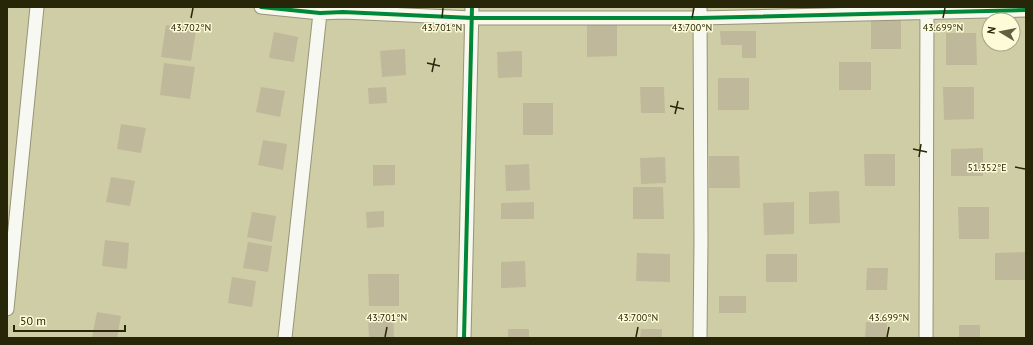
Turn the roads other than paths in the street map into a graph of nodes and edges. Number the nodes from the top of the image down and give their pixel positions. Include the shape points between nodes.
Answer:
1 (37, 7) edge
2 (261, 7) edge
3 (927, 10) edge
4 (1026, 10) edge
5 (472, 12) edge
6 (700, 12) edge
7 (320, 13) junction
8 (7, 309) edge
9 (286, 338) edge
10 (464, 338) edge
11 (700, 338) edge
12 (926, 338) edge

1 - 8 street
2 - 7 street
3 - 4 street
3 - 6 street
3 - 12 street
5 - 6 street
5 - 7 street
5 - 10 street
6 - 11 street
7 - 9 street

